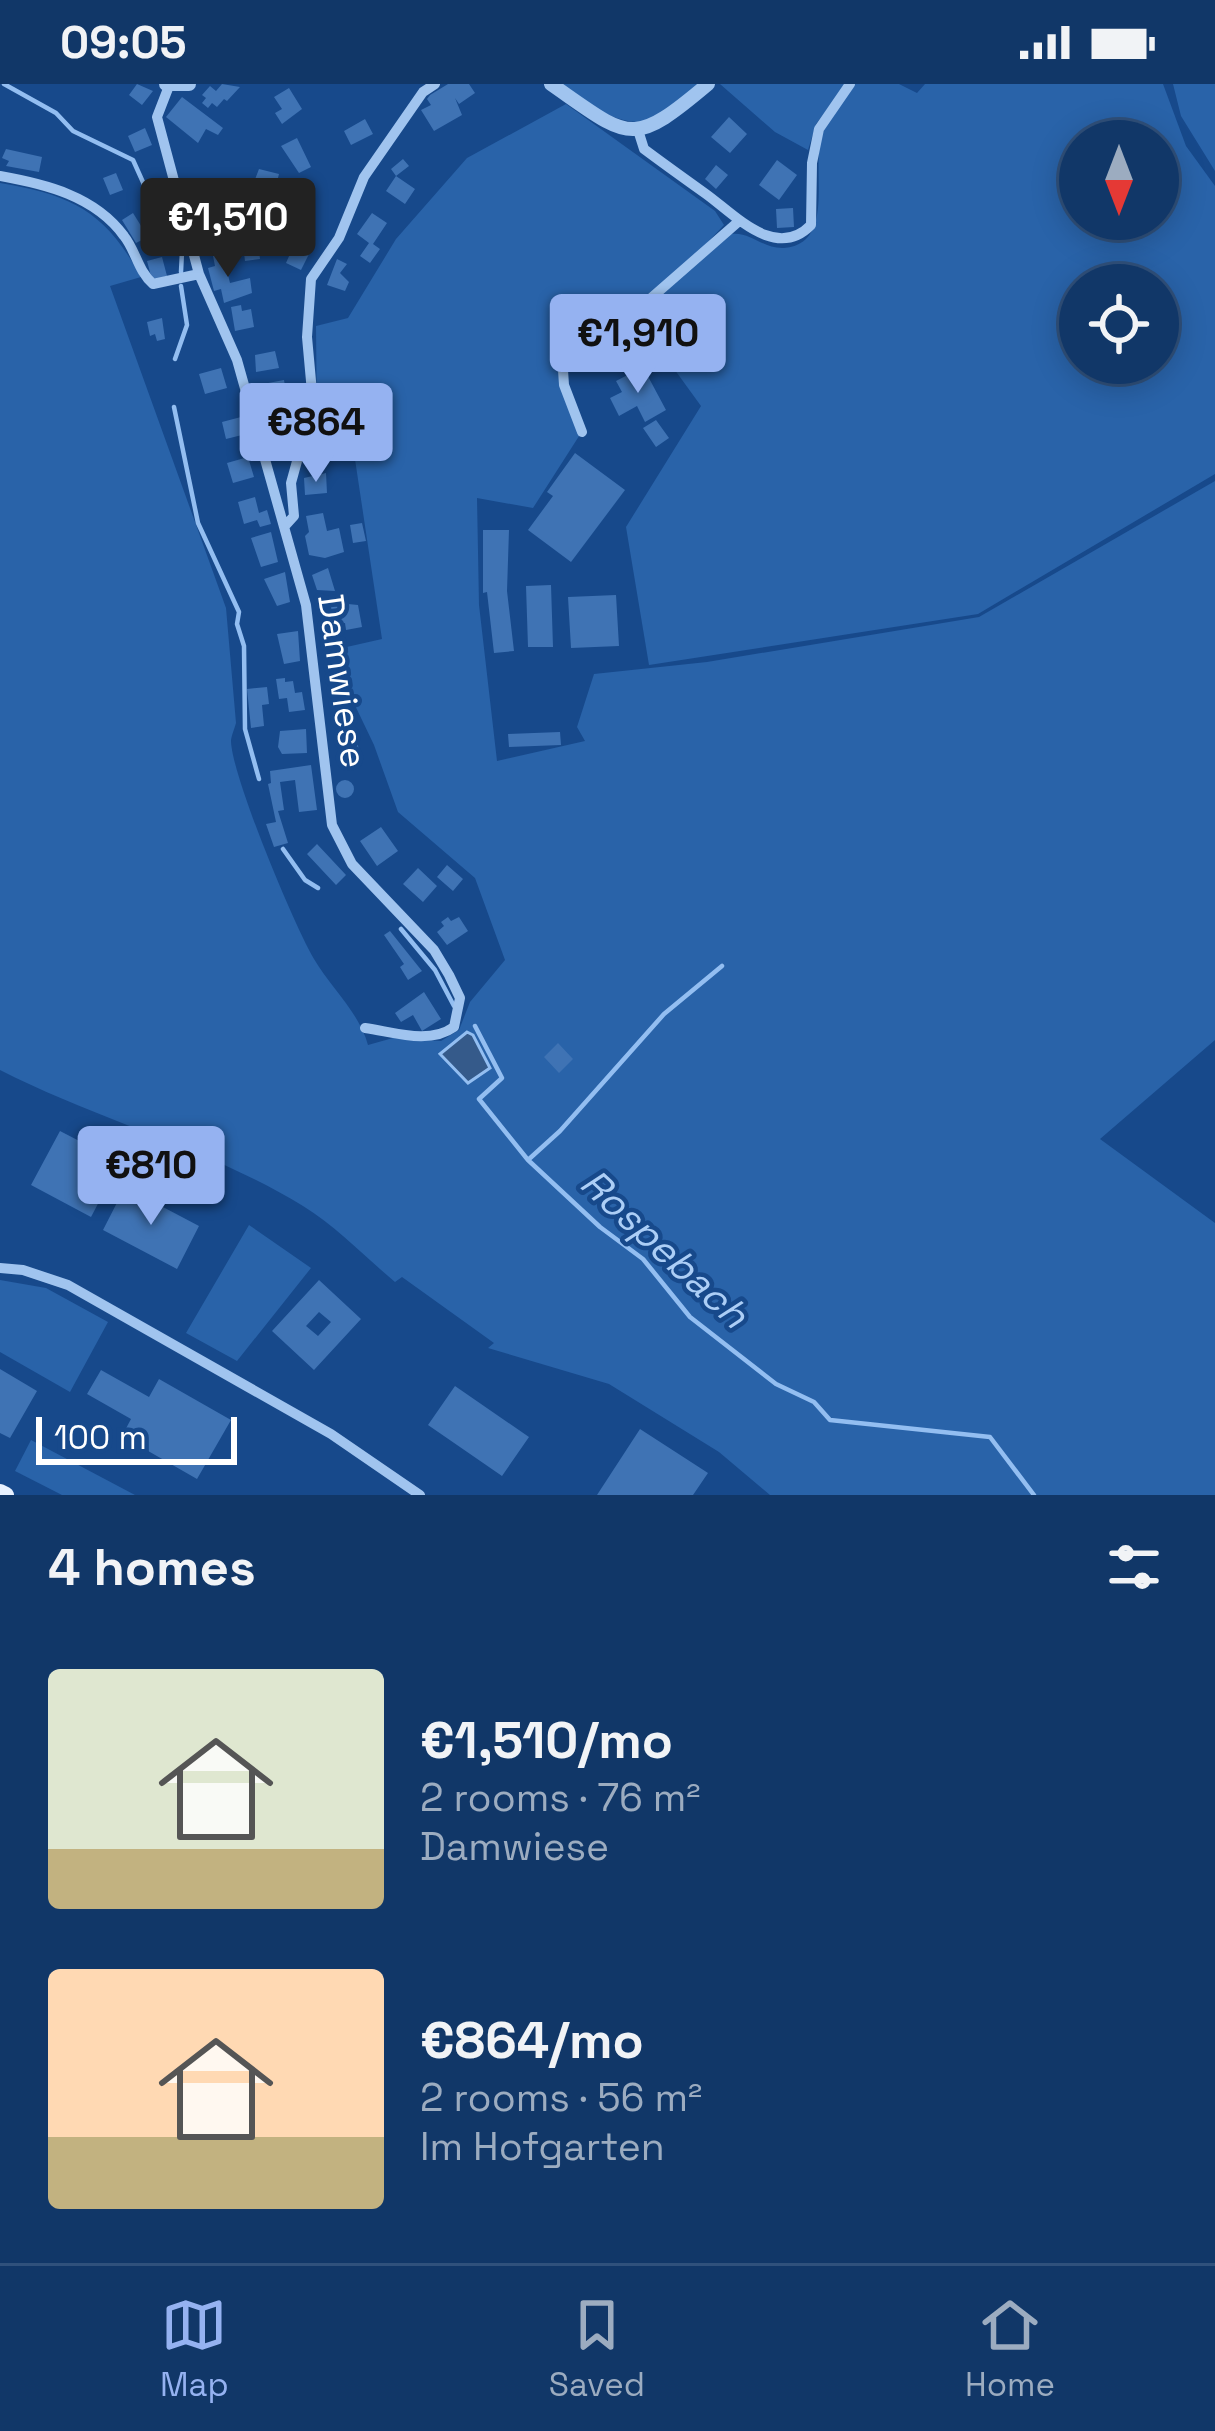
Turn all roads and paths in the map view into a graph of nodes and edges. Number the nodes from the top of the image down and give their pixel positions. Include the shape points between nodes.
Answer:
1 (189, 84) edge
2 (435, 84) edge
3 (551, 84) edge
4 (707, 84) edge
5 (850, 84) edge
6 (167, 85) edge
7 (638, 130) junction
8 (0, 176) edge
9 (739, 221) junction
10 (199, 274) junction
11 (582, 432) dead end
12 (284, 527) junction
13 (365, 1028) dead end
14 (0, 1268) edge
15 (420, 1495) edge

1 - 6 street
2 - 12 street via 364,177 340,238 311,279 313,404 291,483 294,516
3 - 7 street via 600,118
4 - 7 street
5 - 9 street via 819,129 811,225 787,239
6 - 10 street, Damwiese via 157,118
7 - 9 street via 644,149
8 - 10 street via 53,185 90,206 123,234 153,284
9 - 11 street via 626,320 572,354 563,385
10 - 12 street, Damwiese via 237,360
12 - 13 street, Damwiese via 310,627 332,825 352,864 434,950 460,998 454,1027 444,1034
14 - 15 street via 68,1285 331,1434

